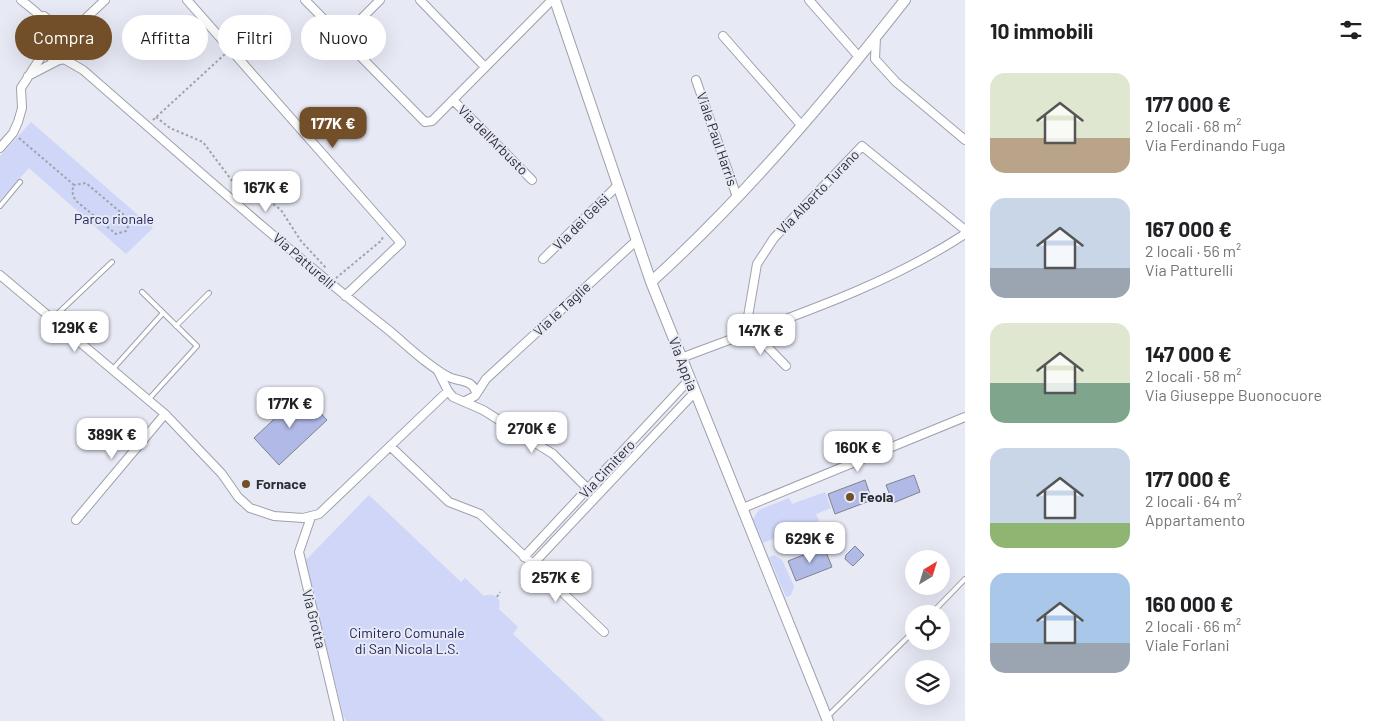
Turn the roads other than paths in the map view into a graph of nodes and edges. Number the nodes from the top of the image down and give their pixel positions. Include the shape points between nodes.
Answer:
1 (21, 0) edge
2 (105, 0) edge
3 (187, 0) edge
4 (305, 0) edge
5 (380, 0) edge
6 (420, 0) edge
7 (554, 0) edge
8 (809, 0) edge
9 (905, 0) edge
10 (37, 14) edge
11 (87, 15) edge
12 (320, 15) edge
13 (365, 15) edge
14 (722, 36) dead end
15 (876, 37) junction
16 (859, 57) junction
17 (38, 60) edge
18 (59, 60) edge
19 (63, 60) edge
20 (77, 60) edge
21 (364, 60) edge
22 (486, 67) junction
23 (83, 70) junction
24 (27, 76) junction
25 (696, 80) dead end
26 (453, 100) junction
27 (802, 126) junction
28 (965, 140) edge
29 (0, 148) edge
30 (532, 180) dead end
31 (20, 182) dead end
32 (618, 184) junction
33 (737, 198) junction
34 (0, 206) edge
35 (965, 230) edge
36 (965, 234) edge
37 (637, 240) junction
38 (543, 259) dead end
39 (112, 262) dead end
40 (0, 275) edge
41 (651, 282) junction
42 (142, 292) dead end
43 (208, 293) dead end
44 (345, 296) junction
45 (163, 313) junction
46 (52, 319) junction
47 (176, 326) junction
48 (748, 333) junction
49 (681, 358) junction
50 (786, 366) dead end
51 (437, 369) junction
52 (112, 370) junction
53 (486, 378) junction
54 (457, 380) junction
55 (689, 380) junction
56 (471, 384) junction
57 (449, 392) junction
58 (694, 393) junction
59 (476, 394) junction
60 (148, 400) junction
61 (465, 401) junction
62 (483, 410) junction
63 (165, 414) junction
64 (965, 417) edge
65 (390, 446) junction
66 (588, 489) junction
67 (743, 508) junction
68 (311, 517) junction
69 (76, 520) dead end
70 (524, 557) junction
71 (532, 565) junction
72 (965, 580) edge
73 (940, 605) edge
74 (604, 632) dead end
75 (905, 640) edge
76 (827, 719) edge
77 (339, 721) edge

1 - 10 street
2 - 11 street
3 - 44 street via 401,243
4 - 12 street
5 - 13 street
6 - 22 street
7 - 22 street
7 - 32 street, Via Appia
8 - 16 street
9 - 15 street, Viale Paul Harris
14 - 27 street
15 - 16 street, Viale Paul Harris
15 - 28 street via 876,59 880,65
16 - 27 street, Viale Paul Harris
17 - 24 street
18 - 24 street
19 - 23 street, Via Patturelli
20 - 23 street, Via Patturelli
21 - 26 street via 425,122 432,121
22 - 26 street
23 - 44 street, Via Patturelli
24 - 29 street via 21,88 22,108 13,133
25 - 33 street, Viale Paul Harris
26 - 30 street, Via dell'Arbusto
27 - 33 street, Viale Paul Harris
31 - 34 lane
32 - 37 street, Via Appia
32 - 38 street, Via dei Gelsi
33 - 41 street, Viale Paul Harris
35 - 48 street, Via Alberto Turano via 862,146 763,252 757,264
36 - 48 street via 931,257 880,282
37 - 41 street, Via Appia
37 - 53 street, Via le Taglie
39 - 46 lane
40 - 46 street
41 - 49 street, Via Appia
42 - 45 lane
43 - 47 lane
44 - 51 street, Via Patturelli
45 - 47 lane
45 - 52 lane
46 - 52 street
47 - 60 lane via 197,346
48 - 49 street
48 - 50 street
49 - 55 street, Via Appia
51 - 54 street, Via Patturelli
51 - 57 street, Via Patturelli
52 - 60 street
53 - 56 street, Via le Taglie
53 - 59 street, Via le Taglie
54 - 56 street, Via Patturelli
54 - 57 street
55 - 58 street, Via Appia
55 - 66 street, Via Cimitero
56 - 59 street
57 - 61 street
57 - 65 street
58 - 67 street, Via Appia
58 - 71 street, Via Cimitero
59 - 61 street
59 - 62 street
60 - 63 street
61 - 62 street
62 - 66 street via 553,454
63 - 68 street via 250,508 274,516
63 - 69 street
64 - 67 street
65 - 68 street via 327,507
65 - 70 street via 449,502 480,514
66 - 70 street, Via Cimitero
67 - 76 street, Via Appia
68 - 77 street, Via Grotta via 299,552
70 - 71 street
71 - 74 street
72 - 73 lane
75 - 76 lane

